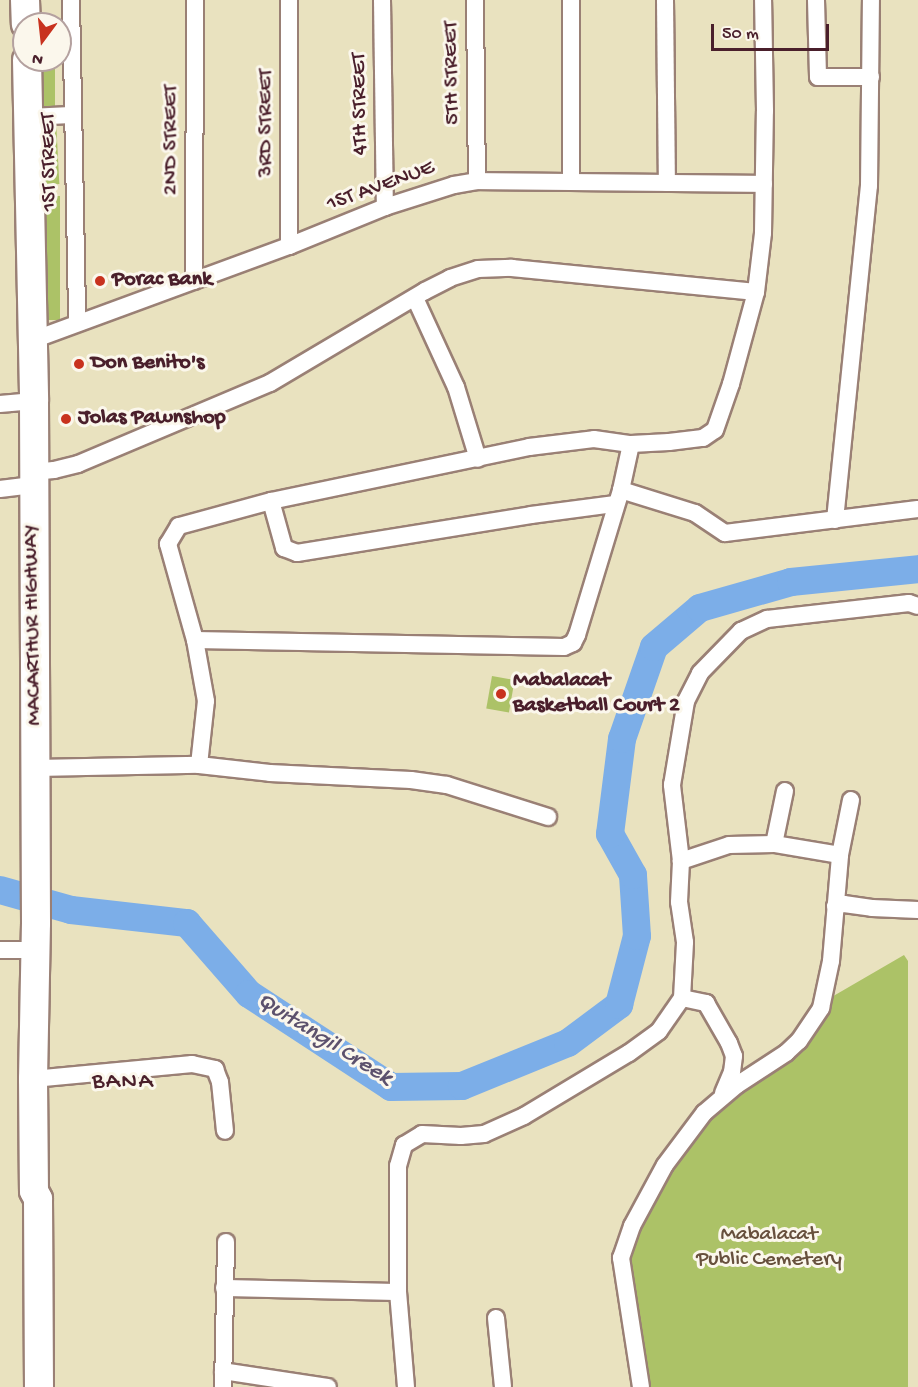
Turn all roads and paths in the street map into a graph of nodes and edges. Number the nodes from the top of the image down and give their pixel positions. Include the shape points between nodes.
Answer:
1 (195, 0) edge
2 (289, 0) edge
3 (382, 0) edge
4 (475, 0) edge
5 (571, 0) edge
6 (664, 0) edge
7 (763, 0) edge
8 (816, 0) edge
9 (871, 0) edge
10 (27, 72) edge
11 (68, 72) edge
12 (871, 77) junction
13 (71, 115) junction
14 (28, 117) junction
15 (477, 182) junction
16 (571, 182) junction
17 (667, 183) junction
18 (764, 184) junction
19 (385, 207) junction
20 (289, 246) junction
21 (194, 281) junction
22 (756, 292) junction
23 (415, 298) junction
24 (77, 323) junction
25 (33, 340) junction
26 (34, 401) junction
27 (0, 405) edge
28 (631, 444) junction
29 (478, 459) junction
30 (32, 479) junction
31 (0, 489) edge
32 (618, 497) junction
33 (271, 501) junction
34 (918, 509) edge
35 (835, 520) junction
36 (918, 606) edge
37 (195, 640) junction
38 (199, 765) junction
39 (36, 768) junction
40 (785, 791) dead end
41 (851, 800) dead end
42 (548, 817) dead end
43 (774, 844) junction
44 (840, 855) junction
45 (681, 861) junction
46 (835, 906) junction
47 (918, 910) edge
48 (36, 937) junction
49 (0, 950) edge
50 (682, 998) junction
51 (33, 1080) junction
52 (718, 1102) junction
53 (225, 1131) dead end
54 (34, 1191) junction
55 (226, 1242) dead end
56 (224, 1288) junction
57 (398, 1292) junction
58 (496, 1317) dead end
59 (223, 1379) edge
60 (27, 1387) edge
61 (39, 1387) edge
62 (328, 1387) edge
63 (406, 1387) edge
64 (503, 1387) edge
65 (641, 1387) edge

1 - 21 street, 2ND STREET
2 - 20 street, 3RD STREET
3 - 19 street, 4TH STREET
4 - 15 street, 5TH STREET
5 - 16 street
6 - 17 street
7 - 18 street
8 - 12 street via 818,77
9 - 12 street
10 - 14 highway, MACARTHUR HIGHWAY
11 - 13 street, 1ST STREET
12 - 35 street via 869,186
13 - 14 street
13 - 24 street, 1ST STREET
14 - 25 highway, MACARTHUR HIGHWAY
15 - 16 street, 1ST AVENUE
15 - 19 street, 1ST AVENUE via 454,185
16 - 17 street, 1ST AVENUE
17 - 18 street, 1ST AVENUE
18 - 22 street
19 - 20 street, 1ST AVENUE
20 - 21 street, 1ST AVENUE
21 - 24 street, 1ST AVENUE
22 - 23 street via 512,268 478,269 450,278
22 - 28 street via 715,430 703,438
23 - 29 street via 456,387
23 - 30 street via 270,383 78,464
24 - 25 street, 1ST AVENUE
25 - 26 highway, MACARTHUR HIGHWAY
26 - 27 street
26 - 30 highway, MACARTHUR HIGHWAY
28 - 29 street via 594,439 559,442
28 - 32 street
29 - 33 street
30 - 31 street
30 - 39 highway, MACARTHUR HIGHWAY
32 - 33 street via 297,553 284,548
32 - 35 street via 695,513 725,533
32 - 37 street via 577,635 573,643 564,647
33 - 37 street via 179,526 172,534 168,544
34 - 35 street
36 - 45 street via 909,603 767,619 741,632 720,650 700,673 686,701 678,740 672,785
37 - 38 street via 206,701
38 - 39 street
38 - 42 street via 447,785
39 - 48 highway, MACARTHUR HIGHWAY
40 - 43 street
41 - 44 street
43 - 44 street
43 - 45 street via 729,845
44 - 46 street
45 - 50 street via 679,902 685,942
46 - 47 street
46 - 52 street via 831,961 821,1008 800,1041
48 - 49 street
48 - 51 highway, MACARTHUR HIGHWAY
50 - 52 street via 706,1003 734,1056 727,1088
50 - 57 street via 659,1031 524,1116 484,1134 422,1134 404,1145 398,1166
51 - 53 street via 192,1064 215,1069
51 - 54 highway, MACARTHUR HIGHWAY
52 - 65 street via 704,1113 665,1165 632,1226 621,1258
54 - 60 highway, MACARTHUR HIGHWAY via 30,1199
54 - 61 highway, MACARTHUR HIGHWAY via 38,1199
55 - 56 street
56 - 57 street
56 - 59 street
57 - 63 street
58 - 64 street
59 - 62 street

